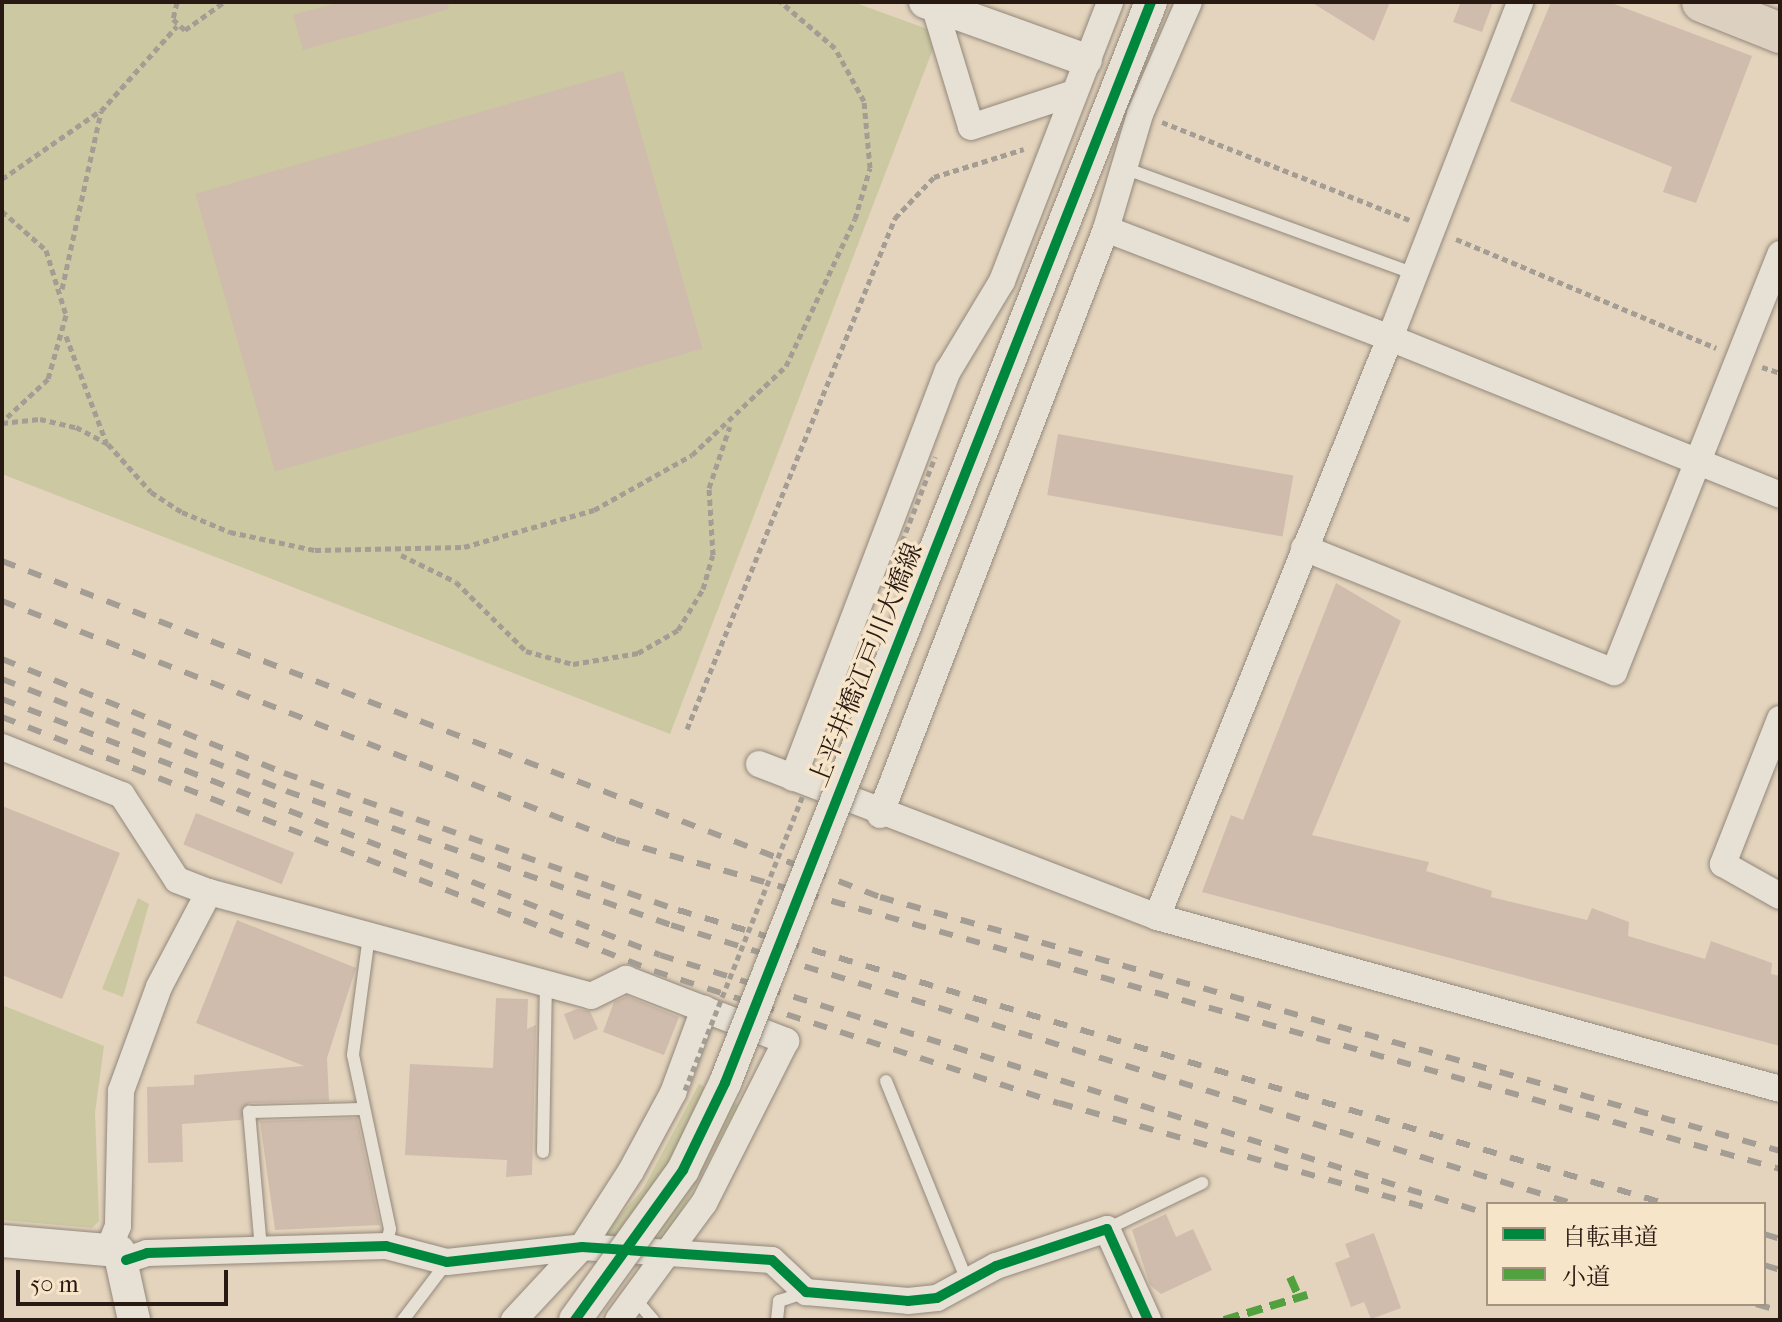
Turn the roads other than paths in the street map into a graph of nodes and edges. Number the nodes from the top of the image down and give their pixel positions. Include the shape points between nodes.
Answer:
1 (1110, 2) edge
2 (1151, 2) edge
3 (1189, 2) edge
4 (1520, 2) edge
5 (1702, 2) edge
6 (929, 4) edge
7 (1780, 33) edge
8 (1086, 60) junction
9 (1071, 94) junction
10 (1124, 168) junction
11 (1106, 229) junction
12 (1780, 254) edge
13 (1415, 274) junction
14 (1002, 281) junction
15 (1070, 312) junction
16 (1390, 338) junction
17 (1694, 461) junction
18 (1780, 495) edge
19 (1304, 548) junction
20 (1780, 719) edge
21 (2, 747) edge
22 (759, 764) dead end
23 (802, 778) junction
24 (880, 815) junction
25 (209, 892) junction
26 (1780, 896) edge
27 (1157, 917) junction
28 (369, 934) junction
29 (546, 983) junction
30 (704, 1009) junction
31 (886, 1081) dead end
32 (1780, 1089) edge
33 (364, 1109) junction
34 (543, 1152) dead end
35 (1202, 1183) dead end
36 (1107, 1229) junction
37 (2, 1241) edge
38 (386, 1246) junction
39 (582, 1247) junction
40 (261, 1249) junction
41 (118, 1254) junction
42 (670, 1254) junction
43 (447, 1262) junction
44 (967, 1280) junction
45 (806, 1292) junction
46 (635, 1299) junction
47 (907, 1310) edge
48 (134, 1320) edge
49 (403, 1320) edge
50 (514, 1320) edge
51 (575, 1320) edge
52 (618, 1320) edge
53 (653, 1320) edge
54 (777, 1320) edge
55 (1148, 1320) edge

1 - 8 street
2 - 51 street, 上平井橋江戸川大橋線, bridge via 725,1083 683,1170
3 - 10 street via 1140,114
4 - 13 street
5 - 7 main road
6 - 8 street
6 - 9 street via 971,127
8 - 9 street
9 - 14 street
10 - 11 street
10 - 13 lane
11 - 15 street
11 - 16 street
12 - 17 street
13 - 16 street
14 - 15 street
14 - 23 street via 948,371
15 - 24 street
16 - 17 street
16 - 19 street
17 - 18 street
17 - 19 street via 1614,672
19 - 27 street
20 - 26 street via 1723,864
21 - 25 street via 122,795 177,880
22 - 23 street
23 - 24 street
24 - 27 street
25 - 28 street
25 - 41 street via 159,987 121,1091
27 - 32 street
28 - 29 street
28 - 33 lane via 353,1055
29 - 30 street via 591,996 626,979
29 - 34 lane
30 - 39 street via 673,1093
30 - 42 street via 786,1041 736,1147
31 - 44 lane
33 - 38 lane via 390,1229
33 - 40 lane via 249,1112
35 - 36 lane
36 - 44 street
36 - 55 street
37 - 41 street
38 - 40 street
38 - 43 street
39 - 42 street
39 - 43 street
39 - 50 street
40 - 41 street
41 - 48 street
42 - 45 street via 772,1260
42 - 46 street
43 - 49 lane
44 - 47 street
45 - 47 street
45 - 54 lane via 779,1301
46 - 52 street
46 - 53 lane

